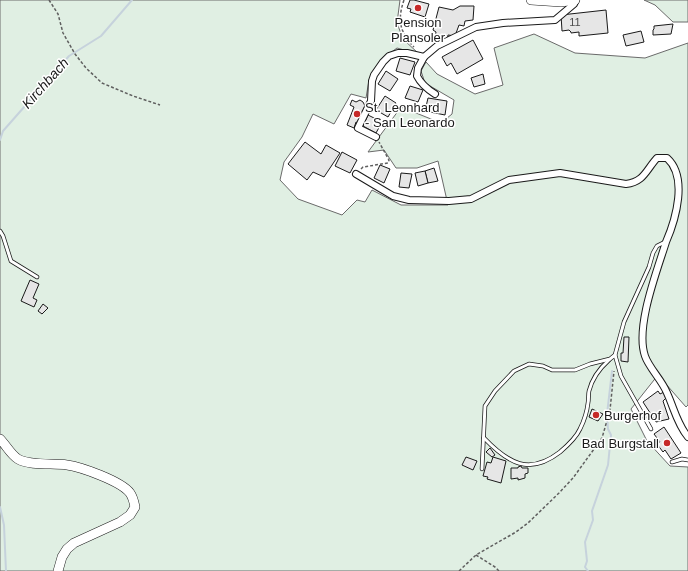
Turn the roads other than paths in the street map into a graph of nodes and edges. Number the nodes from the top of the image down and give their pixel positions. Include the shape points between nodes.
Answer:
1 (531, 0) edge
2 (576, 0) edge
3 (424, 57) junction
4 (435, 94) dead end
5 (376, 137) road end
6 (356, 174) road end
7 (0, 230) edge
8 (666, 242) junction
9 (37, 277) dead end
10 (615, 356) junction
11 (610, 359) junction
12 (652, 429) dead end
13 (688, 437) edge
14 (484, 438) junction
15 (0, 439) edge
16 (688, 460) edge
17 (672, 462) dead end
18 (482, 469) dead end
19 (58, 571) edge

1 - 2 street
2 - 3 street via 555,20 476,27 437,46
3 - 4 street via 417,76 426,88
3 - 5 street via 407,52 389,56 374,75 371,100 358,128
6 - 8 street via 393,196 409,200 449,201 471,199 509,180 560,173 626,184 634,183 641,179 657,158 667,158 676,169 678,198
7 - 9 lane via 11,261
8 - 10 lane via 657,246 653,253 624,322
8 - 13 street via 644,315 643,346 645,356 667,393
10 - 11 lane
10 - 12 lane via 621,376
11 - 14 lane via 575,370 552,370 529,364 514,371 485,406
11 - 14 lane via 594,378 580,431 554,457 540,464 516,462 497,451
14 - 18 lane
15 - 19 street via 19,460 81,467 121,485 133,499 135,507 130,515 66,549
16 - 17 lane

